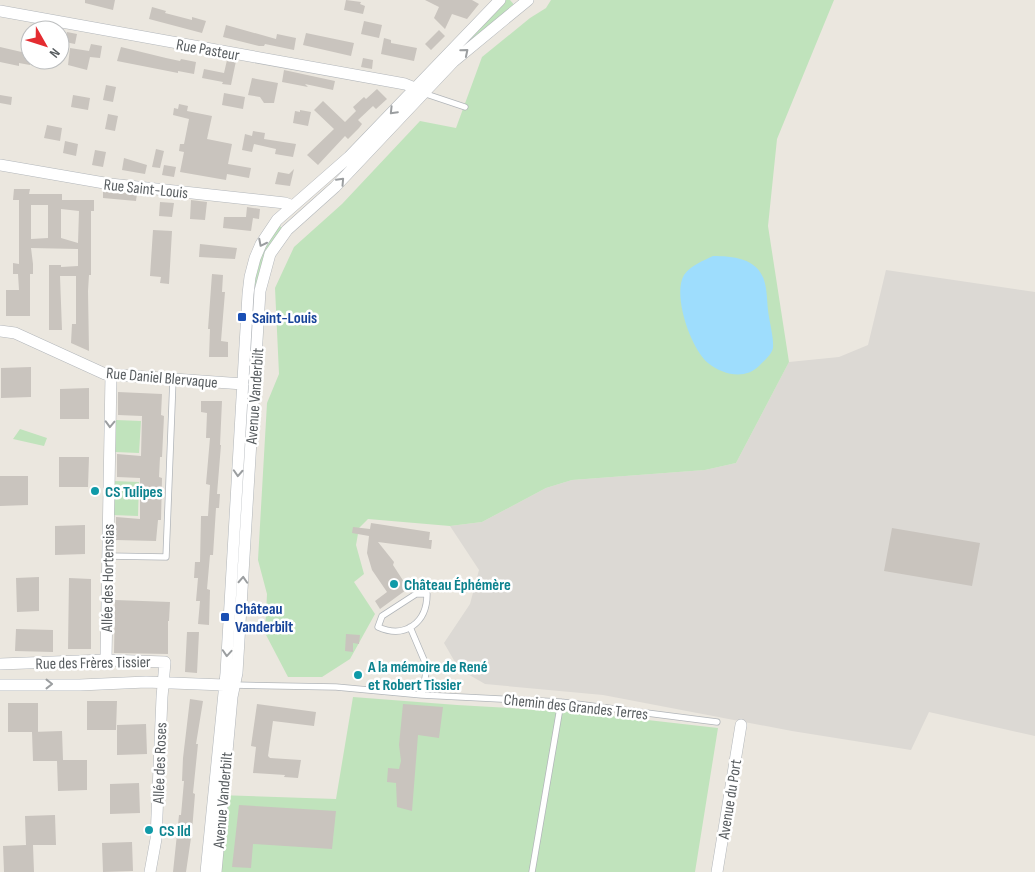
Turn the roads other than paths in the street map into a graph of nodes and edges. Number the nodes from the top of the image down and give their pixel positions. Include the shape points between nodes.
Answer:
1 (500, 0) edge
2 (528, 0) edge
3 (0, 11) edge
4 (419, 91) junction
5 (465, 107) dead end
6 (0, 166) edge
7 (292, 206) junction
8 (304, 214) junction
9 (0, 331) edge
10 (111, 375) junction
11 (173, 379) junction
12 (249, 384) junction
13 (107, 556) junction
14 (410, 627) junction
15 (106, 660) junction
16 (0, 664) edge
17 (163, 679) junction
18 (0, 685) edge
19 (229, 685) junction
20 (422, 695) junction
21 (561, 702) junction
22 (717, 722) dead end
23 (742, 725) dead end
24 (150, 872) edge
25 (206, 872) edge
26 (216, 872) edge
27 (532, 872) edge
28 (717, 872) edge

1 - 4 street, Avenue Vanderbilt
4 -> 2 street, Avenue Vanderbilt
3 - 4 street, Rue Pasteur via 405,84
4 - 5 lane
4 -> 7 street, Avenue Vanderbilt
8 -> 4 street, Avenue Vanderbilt via 335,187
6 - 7 street, Rue Saint-Louis via 93,182
7 - 8 lane
7 -> 12 street, Avenue Vanderbilt via 268,232 252,268 248,294
8 - 12 street, Avenue Vanderbilt via 280,238 266,264
9 - 10 street, Rue Daniel Blervaque via 15,333
10 - 11 street, Rue Daniel Blervaque
10 -> 13 street, Allée des Hortensias
11 - 12 street, Rue Daniel Blervaque
11 - 13 lane via 166,557
12 - 19 street, Avenue Vanderbilt via 230,619
13 - 15 street, Allée des Hortensias
14 - 14 lane via 388,632 378,627 382,616 416,594 427,594 424,614
14 - 20 lane via 428,667
15 - 16 street, Rue des Frères Tissier
15 - 17 street, Rue des Frères Tissier via 165,662
18 -> 17 street, Rue des Frères Tissier
17 - 19 street, Rue des Frères Tissier
17 - 24 street, Allée des Roses via 156,839
19 - 20 lane, Chemin des Grandes Terres via 336,687
19 - 25 street, Avenue Vanderbilt
19 - 26 street, Avenue Vanderbilt
20 - 21 lane, Chemin des Grandes Terres
21 - 22 lane, Chemin des Grandes Terres
21 - 27 lane
23 - 28 street, Avenue du Port

